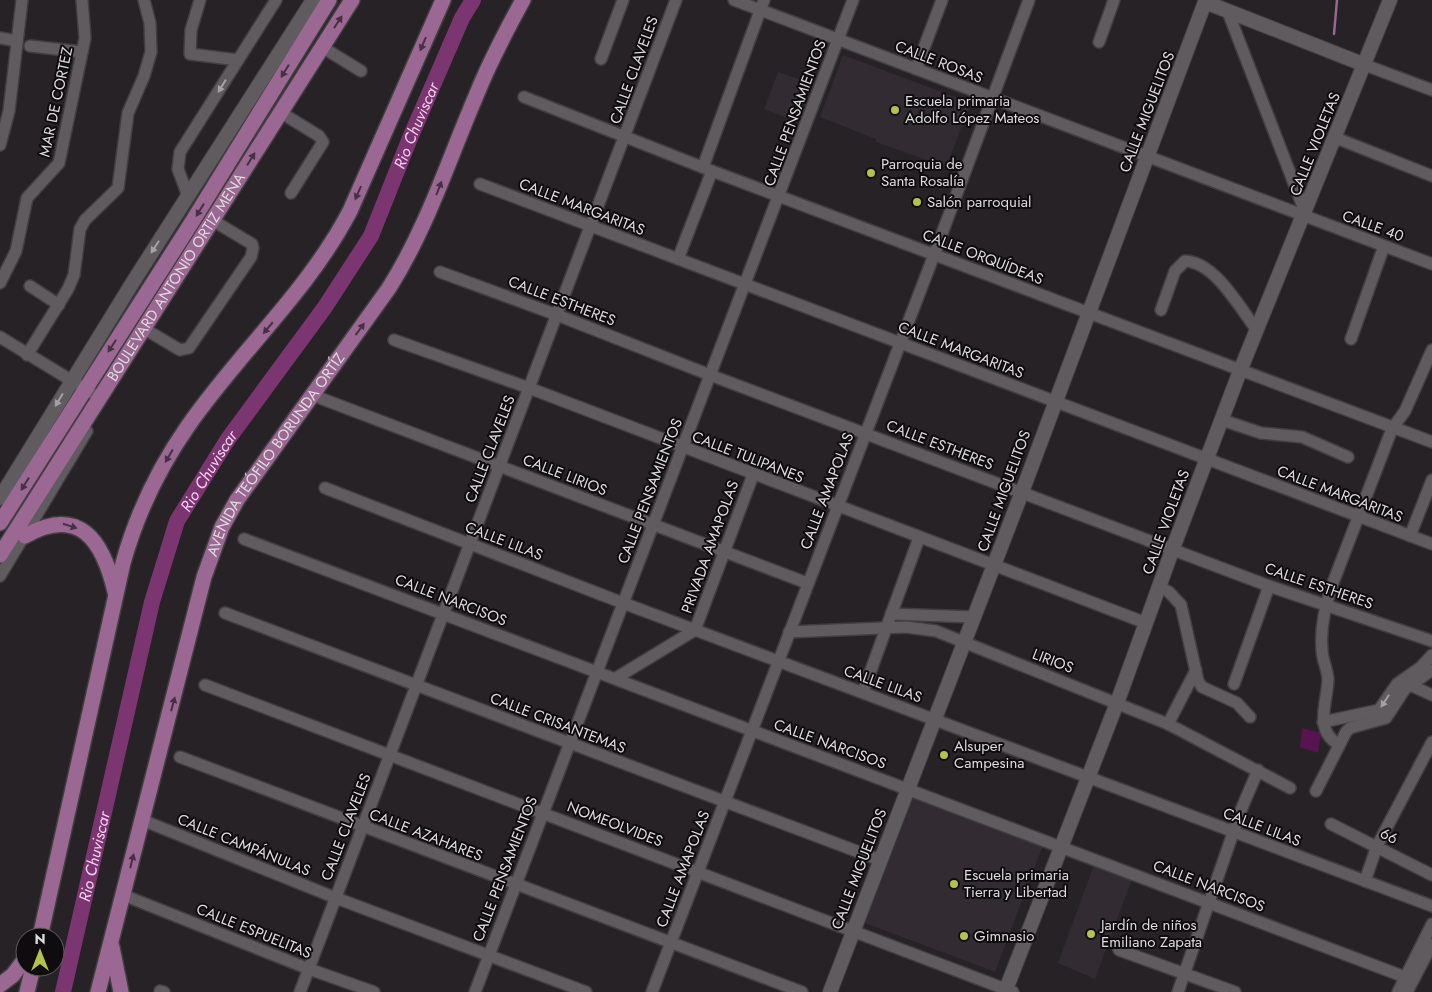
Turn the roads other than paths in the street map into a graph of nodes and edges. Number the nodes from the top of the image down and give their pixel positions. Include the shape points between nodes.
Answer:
1 (22, 0) edge
2 (82, 0) edge
3 (144, 0) edge
4 (200, 0) edge
5 (276, 0) edge
6 (313, 0) edge
7 (329, 0) edge
8 (352, 0) edge
9 (443, 0) edge
10 (523, 0) edge
11 (622, 0) edge
12 (676, 0) edge
13 (734, 0) edge
14 (853, 0) edge
15 (942, 0) edge
16 (1029, 0) edge
17 (1114, 0) edge
18 (1390, 0) edge
19 (1204, 1) edge
20 (762, 5) edge
21 (1228, 12) junction
22 (0, 38) edge
23 (838, 39) junction
24 (17, 41) junction
25 (1099, 42) dead end
26 (30, 46) dead end
27 (322, 47) junction
28 (82, 52) junction
29 (601, 59) dead end
30 (238, 60) junction
31 (1365, 65) junction
32 (916, 69) junction
33 (361, 71) dead end
34 (1432, 90) edge
35 (524, 97) dead end
36 (992, 98) junction
37 (280, 112) junction
38 (626, 138) junction
39 (1336, 138) junction
40 (0, 145) edge
41 (1147, 156) junction
42 (708, 169) junction
43 (1432, 176) edge
44 (480, 184) dead end
45 (291, 193) dead end
46 (188, 196) junction
47 (780, 196) junction
48 (1304, 215) junction
49 (212, 220) junction
50 (590, 226) junction
51 (1384, 246) junction
52 (934, 255) junction
53 (678, 259) junction
54 (1432, 264) edge
55 (440, 272) dead end
56 (0, 283) edge
57 (745, 285) junction
58 (30, 286) dead end
59 (59, 305) junction
60 (1161, 310) dead end
61 (1089, 314) junction
62 (557, 315) junction
63 (143, 328) junction
64 (1257, 330) junction
65 (0, 337) edge
66 (1351, 339) dead end
67 (394, 340) dead end
68 (899, 343) junction
69 (1432, 353) edge
70 (26, 355) junction
71 (1240, 371) junction
72 (710, 375) junction
73 (71, 381) junction
74 (85, 388) junction
75 (529, 388) junction
76 (312, 395) junction
77 (100, 398) junction
78 (1054, 402) junction
79 (1222, 420) junction
80 (1392, 429) junction
81 (864, 433) junction
82 (1432, 442) edge
83 (682, 448) junction
84 (1348, 457) dead end
85 (1206, 459) junction
86 (499, 466) junction
87 (753, 475) junction
88 (1432, 480) edge
89 (325, 488) dead end
90 (1022, 492) junction
91 (0, 498) edge
92 (837, 506) junction
93 (1358, 516) junction
94 (0, 523) edge
95 (653, 525) junction
96 (25, 536) junction
97 (1410, 536) junction
98 (919, 538) junction
99 (244, 539) dead end
100 (470, 544) junction
101 (1432, 544) edge
102 (1173, 548) junction
103 (724, 552) junction
104 (0, 555) edge
105 (993, 565) junction
106 (0, 576) edge
107 (807, 584) junction
108 (1160, 586) junction
109 (1269, 586) junction
110 (116, 598) junction
111 (623, 603) junction
112 (1326, 604) junction
113 (225, 613) dead end
114 (444, 614) junction
115 (891, 614) junction
116 (973, 617) junction
117 (1146, 623) junction
118 (886, 628) junction
119 (696, 630) junction
120 (789, 632) junction
121 (1432, 641) edge
122 (963, 642) junction
123 (1432, 655) edge
124 (778, 661) junction
125 (1196, 670) junction
126 (1432, 670) edge
127 (597, 671) junction
128 (616, 678) junction
129 (1234, 684) dead end
130 (205, 685) dead end
131 (417, 685) junction
132 (1410, 685) junction
133 (863, 692) junction
134 (1432, 696) edge
135 (1117, 703) junction
136 (1250, 717) dead end
137 (934, 718) junction
138 (1323, 722) junction
139 (1168, 724) junction
140 (752, 730) junction
141 (1432, 742) edge
142 (569, 743) junction
143 (1338, 744) junction
144 (390, 755) junction
145 (180, 757) dead end
146 (1258, 770) junction
147 (1088, 776) junction
148 (907, 788) junction
149 (1290, 788) dead end
150 (1316, 791) dead end
151 (725, 802) junction
152 (543, 813) junction
153 (142, 820) junction
154 (1332, 824) dead end
155 (363, 827) junction
156 (1234, 832) junction
157 (1377, 846) junction
158 (1061, 847) junction
159 (880, 860) junction
160 (698, 871) junction
161 (1432, 875) edge
162 (1364, 881) junction
163 (516, 884) junction
164 (123, 895) junction
165 (336, 898) junction
166 (48, 900) junction
167 (1208, 901) junction
168 (1432, 906) edge
169 (1432, 924) edge
170 (39, 927) edge
171 (42, 927) edge
172 (854, 930) junction
173 (111, 942) junction
174 (671, 943) junction
175 (1432, 944) edge
176 (1119, 950) dead end
177 (488, 955) junction
178 (1428, 965) edge
179 (309, 969) junction
180 (15, 972) edge
181 (1183, 974) junction
182 (31, 977) edge
183 (1405, 977) junction
184 (0, 985) edge
185 (1008, 991) edge
186 (27, 992) edge
187 (98, 992) edge
188 (121, 992) edge
189 (300, 992) edge
190 (374, 992) edge
191 (475, 992) edge
192 (586, 992) edge
193 (652, 992) edge
194 (802, 992) edge
195 (830, 992) edge
196 (1178, 992) edge
197 (1235, 992) edge
198 (1398, 992) edge
199 (1407, 992) edge

1 - 24 street
2 - 28 street, MAR DE CORTEZ via 85,38
3 - 59 street via 150,24 151,52 128,113 120,181 118,188 80,229 74,276
4 - 30 street via 190,54
5 - 30 street
6 - 46 street
7 -> 74 main road, BOULEVARD ANTONIO ORTIZ MENA
27 -> 8 main road, BOULEVARD ANTONIO ORTIZ MENA
9 -> 110 main road via 334,241 308,279 188,425 153,483 132,533
76 -> 10 main road, AVENIDA TEÓFILO BORUNDA ORTÍZ via 406,261 431,208 476,94
11 - 29 street
12 - 38 street, CALLE CLAVELES
13 - 20 street, CALLE ROSAS
14 - 23 street, CALLE PENSAMIENTOS
15 - 32 street
16 - 36 street, CALLE AMAPOLAS
17 - 25 street
18 - 31 street, CALLE VIOLETAS
19 - 21 street
19 - 41 street, CALLE MIGUELITOS
20 - 23 street, CALLE ROSAS
20 - 42 street
21 - 31 street
21 - 48 street
22 - 24 street
23 - 32 street, CALLE ROSAS
23 - 47 street, CALLE PENSAMIENTOS
24 - 40 street via 9,111
26 - 28 street
27 - 33 street
27 - 37 main road, BOULEVARD ANTONIO ORTIZ MENA
28 - 56 street, MAR DE CORTEZ via 59,163 27,198 16,251
30 -> 46 street via 180,152 178,169
31 - 34 street
31 - 39 street, CALLE VIOLETAS
32 - 36 street, CALLE ROSAS
35 - 38 street, CALLE ORQUÍDEAS
36 - 41 street, CALLE ROSAS
36 - 52 street, CALLE AMAPOLAS
37 - 45 street via 319,136 323,142
49 -> 37 main road, BOULEVARD ANTONIO ORTIZ MENA
38 - 42 street, CALLE ORQUÍDEAS
38 - 50 street, CALLE CLAVELES
39 - 43 street
39 - 48 street, CALLE VIOLETAS
41 - 48 street, CALLE ROSAS
41 - 61 street, CALLE MIGUELITOS
42 - 47 street, CALLE ORQUÍDEAS
42 - 53 street
44 - 50 street, CALLE MARGARITAS
46 -> 73 street
47 - 52 street, CALLE ORQUÍDEAS
47 - 57 street, CALLE PENSAMIENTOS
48 - 51 street, CALLE 40
48 - 64 street, CALLE VIOLETAS
49 - 63 main road, BOULEVARD ANTONIO ORTIZ MENA
49 - 63 street via 252,244 252,257 189,348 180,350
50 - 53 street, CALLE MARGARITAS
50 - 62 street, CALLE CLAVELES
51 - 54 street, CALLE 40
51 - 66 street
52 - 61 street, CALLE ORQUÍDEAS
52 - 68 street, CALLE AMAPOLAS
53 - 57 street, CALLE MARGARITAS
55 - 62 street, CALLE ESTHERES
57 - 68 street, CALLE MARGARITAS
57 - 72 street, CALLE PENSAMIENTOS
58 - 59 street
59 - 70 street
60 - 64 street via 1175,271 1185,261 1191,261 1201,264 1218,279
61 - 71 street, CALLE ORQUÍDEAS
61 - 78 street, CALLE MIGUELITOS
62 - 72 street, CALLE ESTHERES
62 - 75 street, CALLE CLAVELES
63 - 77 main road, BOULEVARD ANTONIO ORTIZ MENA
64 - 71 street, CALLE VIOLETAS
65 - 70 street
67 - 75 street, CALLE TULIPANES
68 - 78 street, CALLE MARGARITAS
68 - 81 street, CALLE AMAPOLAS
69 - 80 street
70 - 73 street
71 - 79 street, CALLE VIOLETAS
71 - 80 street, CALLE ORQUÍDEAS
72 - 81 street, CALLE ESTHERES
72 - 83 street, CALLE PENSAMIENTOS
73 - 74 street
73 -> 91 street
74 - 77 street
74 -> 94 main road, BOULEVARD ANTONIO ORTIZ MENA
75 - 83 street, CALLE TULIPANES
75 - 86 street, CALLE CLAVELES
76 - 86 street, CALLE LIRIOS
153 -> 76 main road, AVENIDA TEÓFILO BORUNDA ORTÍZ via 204,577 219,536 237,500
77 - 96 street via 97,413
77 - 104 main road, BOULEVARD ANTONIO ORTIZ MENA
78 - 85 street, CALLE MARGARITAS
78 - 90 street, CALLE MIGUELITOS
79 - 84 street via 1261,433 1302,438
79 - 85 street, CALLE VIOLETAS
80 - 82 street, CALLE ORQUÍDEAS
80 - 93 street
81 - 90 street, CALLE ESTHERES
81 - 92 street, CALLE AMAPOLAS
83 - 87 street, CALLE TULIPANES
83 - 95 street, CALLE PENSAMIENTOS
85 - 93 street, CALLE MARGARITAS
85 - 102 street, CALLE VIOLETAS
86 - 95 street, CALLE LIRIOS
86 - 100 street, CALLE CLAVELES
87 - 92 street, CALLE TULIPANES
87 - 103 street, PRIVADA AMAPOLAS
88 - 97 street
89 - 100 street, CALLE LILAS
90 - 102 street, CALLE ESTHERES
90 - 105 street, CALLE MIGUELITOS
92 - 98 street, CALLE TULIPANES
92 - 107 street, CALLE AMAPOLAS
93 - 97 street, CALLE MARGARITAS
93 - 112 street
95 - 103 street, CALLE LIRIOS
95 - 111 street, CALLE PENSAMIENTOS
96 - 106 street
96 -> 110 main road via 51,523 67,523 83,531 106,559
97 - 101 street, CALLE MARGARITAS
98 - 105 street, CALLE TULIPANES
98 - 115 street
99 - 114 street, CALLE NARCISOS
100 - 111 street, CALLE LILAS
100 - 114 street, CALLE CLAVELES
102 - 108 street, CALLE VIOLETAS
102 - 109 street, CALLE ESTHERES
103 - 107 street, CALLE LIRIOS
103 - 119 street, PRIVADA AMAPOLAS
105 - 116 street, CALLE MIGUELITOS
105 - 117 street, CALLE TULIPANES
107 - 120 street, CALLE AMAPOLAS
108 - 117 street, CALLE VIOLETAS
108 - 125 street via 1181,605
109 - 112 street, CALLE ESTHERES
109 - 129 street
110 - 166 main road
111 - 119 street, CALLE LILAS
111 - 127 street, CALLE PENSAMIENTOS
112 - 121 street, CALLE ESTHERES
112 - 138 street via 1322,650 1328,680
113 - 131 street, CALLE CRISANTEMAS
114 - 127 street, CALLE NARCISOS
114 - 131 street, CALLE CLAVELES
115 - 116 street
115 - 118 street
116 - 122 street, CALLE MIGUELITOS
117 - 135 street, CALLE VIOLETAS
118 - 120 street, LIRIOS
118 - 122 street, LIRIOS via 922,628
118 - 133 street
119 - 124 street, CALLE LILAS
119 - 128 street
120 - 124 street, CALLE AMAPOLAS
122 - 135 street, LIRIOS
122 - 137 street, CALLE MIGUELITOS
123 -> 138 street via 1397,684 1379,710
124 - 133 street, CALLE LILAS
124 - 140 street, CALLE AMAPOLAS
125 - 136 street via 1202,687 1237,703
125 - 139 street
126 - 132 street
127 - 128 street, CALLE NARCISOS
127 - 142 street, CALLE PENSAMIENTOS
128 - 140 street, CALLE NARCISOS
130 - 144 street, NOMEOLVIDES
131 - 142 street, CALLE CRISANTEMAS
131 - 144 street, CALLE CLAVELES
132 - 134 street
132 - 143 street via 1386,718 1350,728
133 - 137 street, CALLE LILAS
135 - 139 street, LIRIOS
135 - 147 street, CALLE VIOLETAS
137 - 147 street, CALLE LILAS
137 - 148 street, CALLE MIGUELITOS
138 - 143 street via 1326,735
139 - 146 street, LIRIOS
140 - 148 street, CALLE NARCISOS
140 - 151 street, CALLE AMAPOLAS
141 - 157 street
142 - 151 street, CALLE CRISANTEMAS
142 - 152 street, CALLE PENSAMIENTOS
143 - 150 street
144 - 152 street, NOMEOLVIDES
144 - 155 street, CALLE CLAVELES
145 - 155 street, CALLE AZAHARES
146 - 149 street, LIRIOS
146 - 156 street
147 - 156 street, CALLE LILAS
147 - 158 street, CALLE VIOLETAS
148 - 158 street, CALLE NARCISOS
148 - 159 street, CALLE MIGUELITOS
151 - 159 street, CALLE CRISANTEMAS
151 - 160 street, CALLE AMAPOLAS
152 - 160 street, NOMEOLVIDES
152 - 163 street, CALLE PENSAMIENTOS
164 -> 153 main road, AVENIDA TEÓFILO BORUNDA ORTÍZ
153 - 165 street, CALLE CAMPÁNULAS
154 - 157 street, 66
155 - 163 street, CALLE AZAHARES
155 - 165 street, CALLE CLAVELES
156 - 162 street, CALLE LILAS
156 - 167 street
157 - 161 street, 66
157 - 162 street
158 - 167 street, CALLE NARCISOS
158 - 185 street, CALLE VIOLETAS
159 - 172 street, CALLE MIGUELITOS
160 - 172 street, NOMEOLVIDES
160 - 174 street, CALLE AMAPOLAS
162 - 168 street, CALLE LILAS
163 - 174 street, CALLE AZAHARES
163 - 177 street, CALLE PENSAMIENTOS
164 - 173 main road, AVENIDA TEÓFILO BORUNDA ORTÍZ
164 - 179 street, CALLE ESPUELITAS
165 - 177 street, CALLE CAMPÁNULAS
165 - 179 street, CALLE CLAVELES
166 - 170 main road
166 - 171 main road
167 - 181 street
167 - 183 street, CALLE NARCISOS
169 - 183 street
172 - 185 street, NOMEOLVIDES
172 - 195 street, CALLE MIGUELITOS
173 - 187 main road, AVENIDA TEÓFILO BORUNDA ORTÍZ
173 - 188 main road
174 - 193 street, CALLE AMAPOLAS
174 - 194 street, CALLE AZAHARES
175 - 178 street
176 - 181 street
177 - 191 street, CALLE PENSAMIENTOS
177 - 192 street, CALLE CAMPÁNULAS
178 - 199 street
179 - 189 street, CALLE CLAVELES
179 - 190 street, CALLE ESPUELITAS
180 - 184 main road
181 - 196 street
181 - 197 street
182 - 186 main road
183 - 198 street

